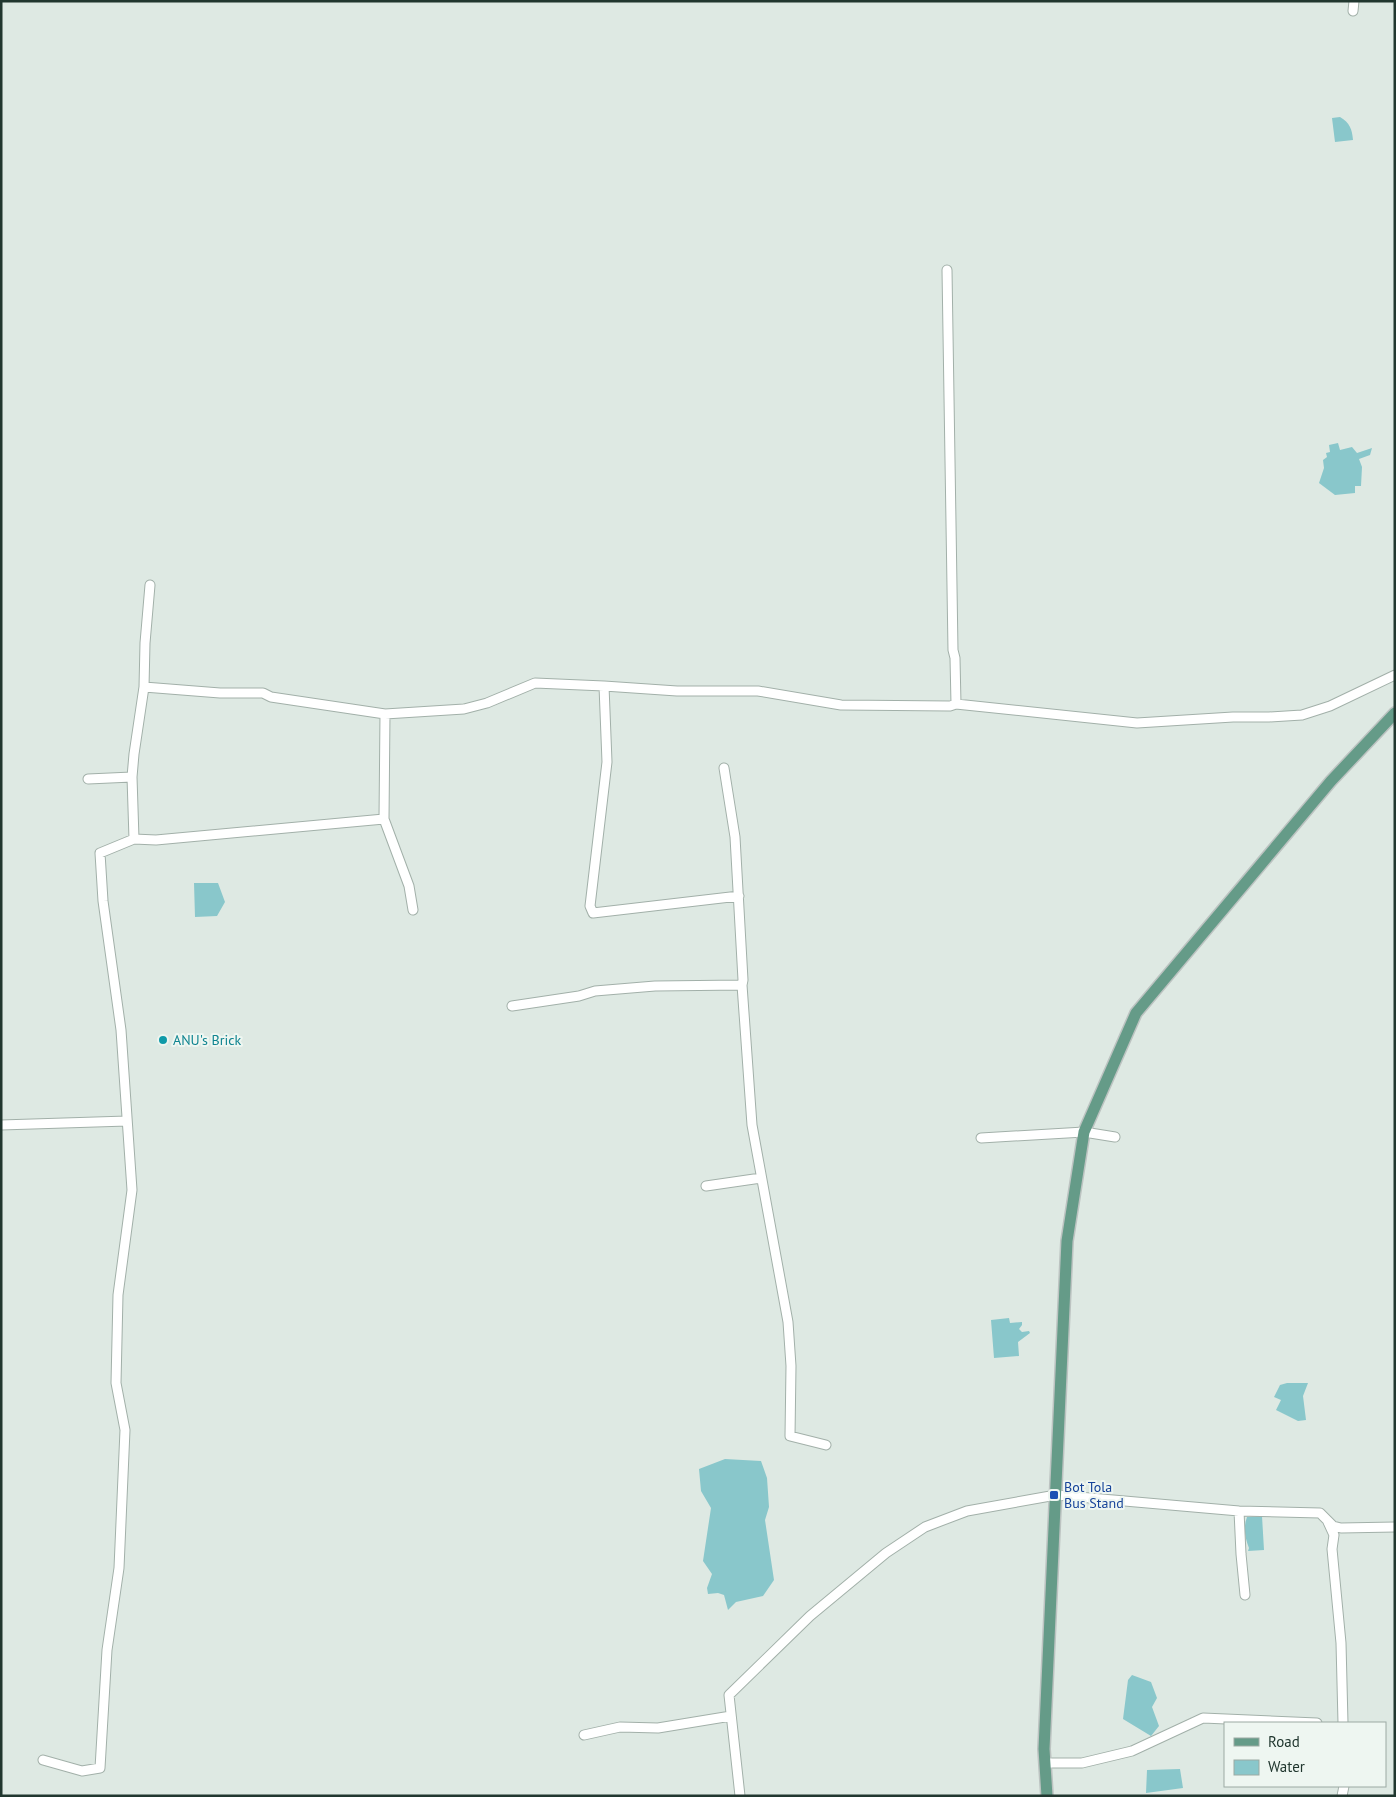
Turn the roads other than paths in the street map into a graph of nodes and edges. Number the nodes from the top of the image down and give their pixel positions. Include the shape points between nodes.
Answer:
1 (1354, 1) edge
2 (1353, 12) dead end
3 (947, 270) dead end
4 (150, 585) dead end
5 (1395, 675) edge
6 (604, 686) junction
7 (144, 687) junction
8 (956, 704) junction
9 (1395, 713) edge
10 (385, 714) junction
11 (724, 768) dead end
12 (132, 777) junction
13 (88, 778) dead end
14 (384, 819) junction
15 (134, 839) junction
16 (739, 896) junction
17 (413, 910) dead end
18 (742, 985) junction
19 (512, 1006) dead end
20 (127, 1121) junction
21 (1, 1125) edge
22 (1084, 1132) junction
23 (1115, 1137) dead end
24 (981, 1138) dead end
25 (761, 1178) junction
26 (706, 1186) dead end
27 (826, 1445) dead end
28 (1056, 1495) junction
29 (1240, 1512) junction
30 (1328, 1522) junction
31 (1395, 1527) edge
32 (1245, 1595) dead end
33 (731, 1716) junction
34 (1294, 1722) edge
35 (1342, 1722) edge
36 (584, 1736) dead end
37 (43, 1760) dead end
38 (1045, 1763) junction
39 (740, 1796) edge
40 (1047, 1796) edge

1 - 2 street
3 - 8 street
4 - 7 street
5 - 8 street via 1330,706 1302,715 1268,718 1137,723
6 - 8 street via 677,691 758,691 841,705
6 - 10 street via 535,683 464,709
6 - 16 street via 607,762 590,906 593,913
7 - 10 street via 263,693 271,697
7 - 12 street
9 - 22 main road via 1330,782 1136,1013
10 - 14 street
11 - 16 street via 735,837
12 - 13 street
12 - 15 street
14 - 15 street via 156,840
14 - 17 street via 409,886
15 - 20 street via 100,853 103,901 121,1030
16 - 18 street
18 - 19 street via 595,990 579,996
18 - 25 street via 752,1125
20 - 21 street
20 - 37 street via 132,1190 118,1295 116,1383 125,1430 119,1568 107,1650 100,1768 82,1771
22 - 23 street
22 - 24 street
22 - 28 main road via 1067,1241
25 - 26 street
25 - 27 street via 788,1322 790,1436
28 - 29 street
28 - 33 street via 967,1511 925,1527 886,1552 810,1616 729,1695
28 - 38 main road
29 - 30 street via 1320,1513
29 - 32 street
30 - 31 street via 1341,1528
30 - 35 street via 1334,1535 1332,1549 1341,1643
33 - 36 street via 658,1728 620,1727
33 - 39 street
34 - 38 street via 1203,1718 1132,1751 1082,1763
38 - 40 main road

